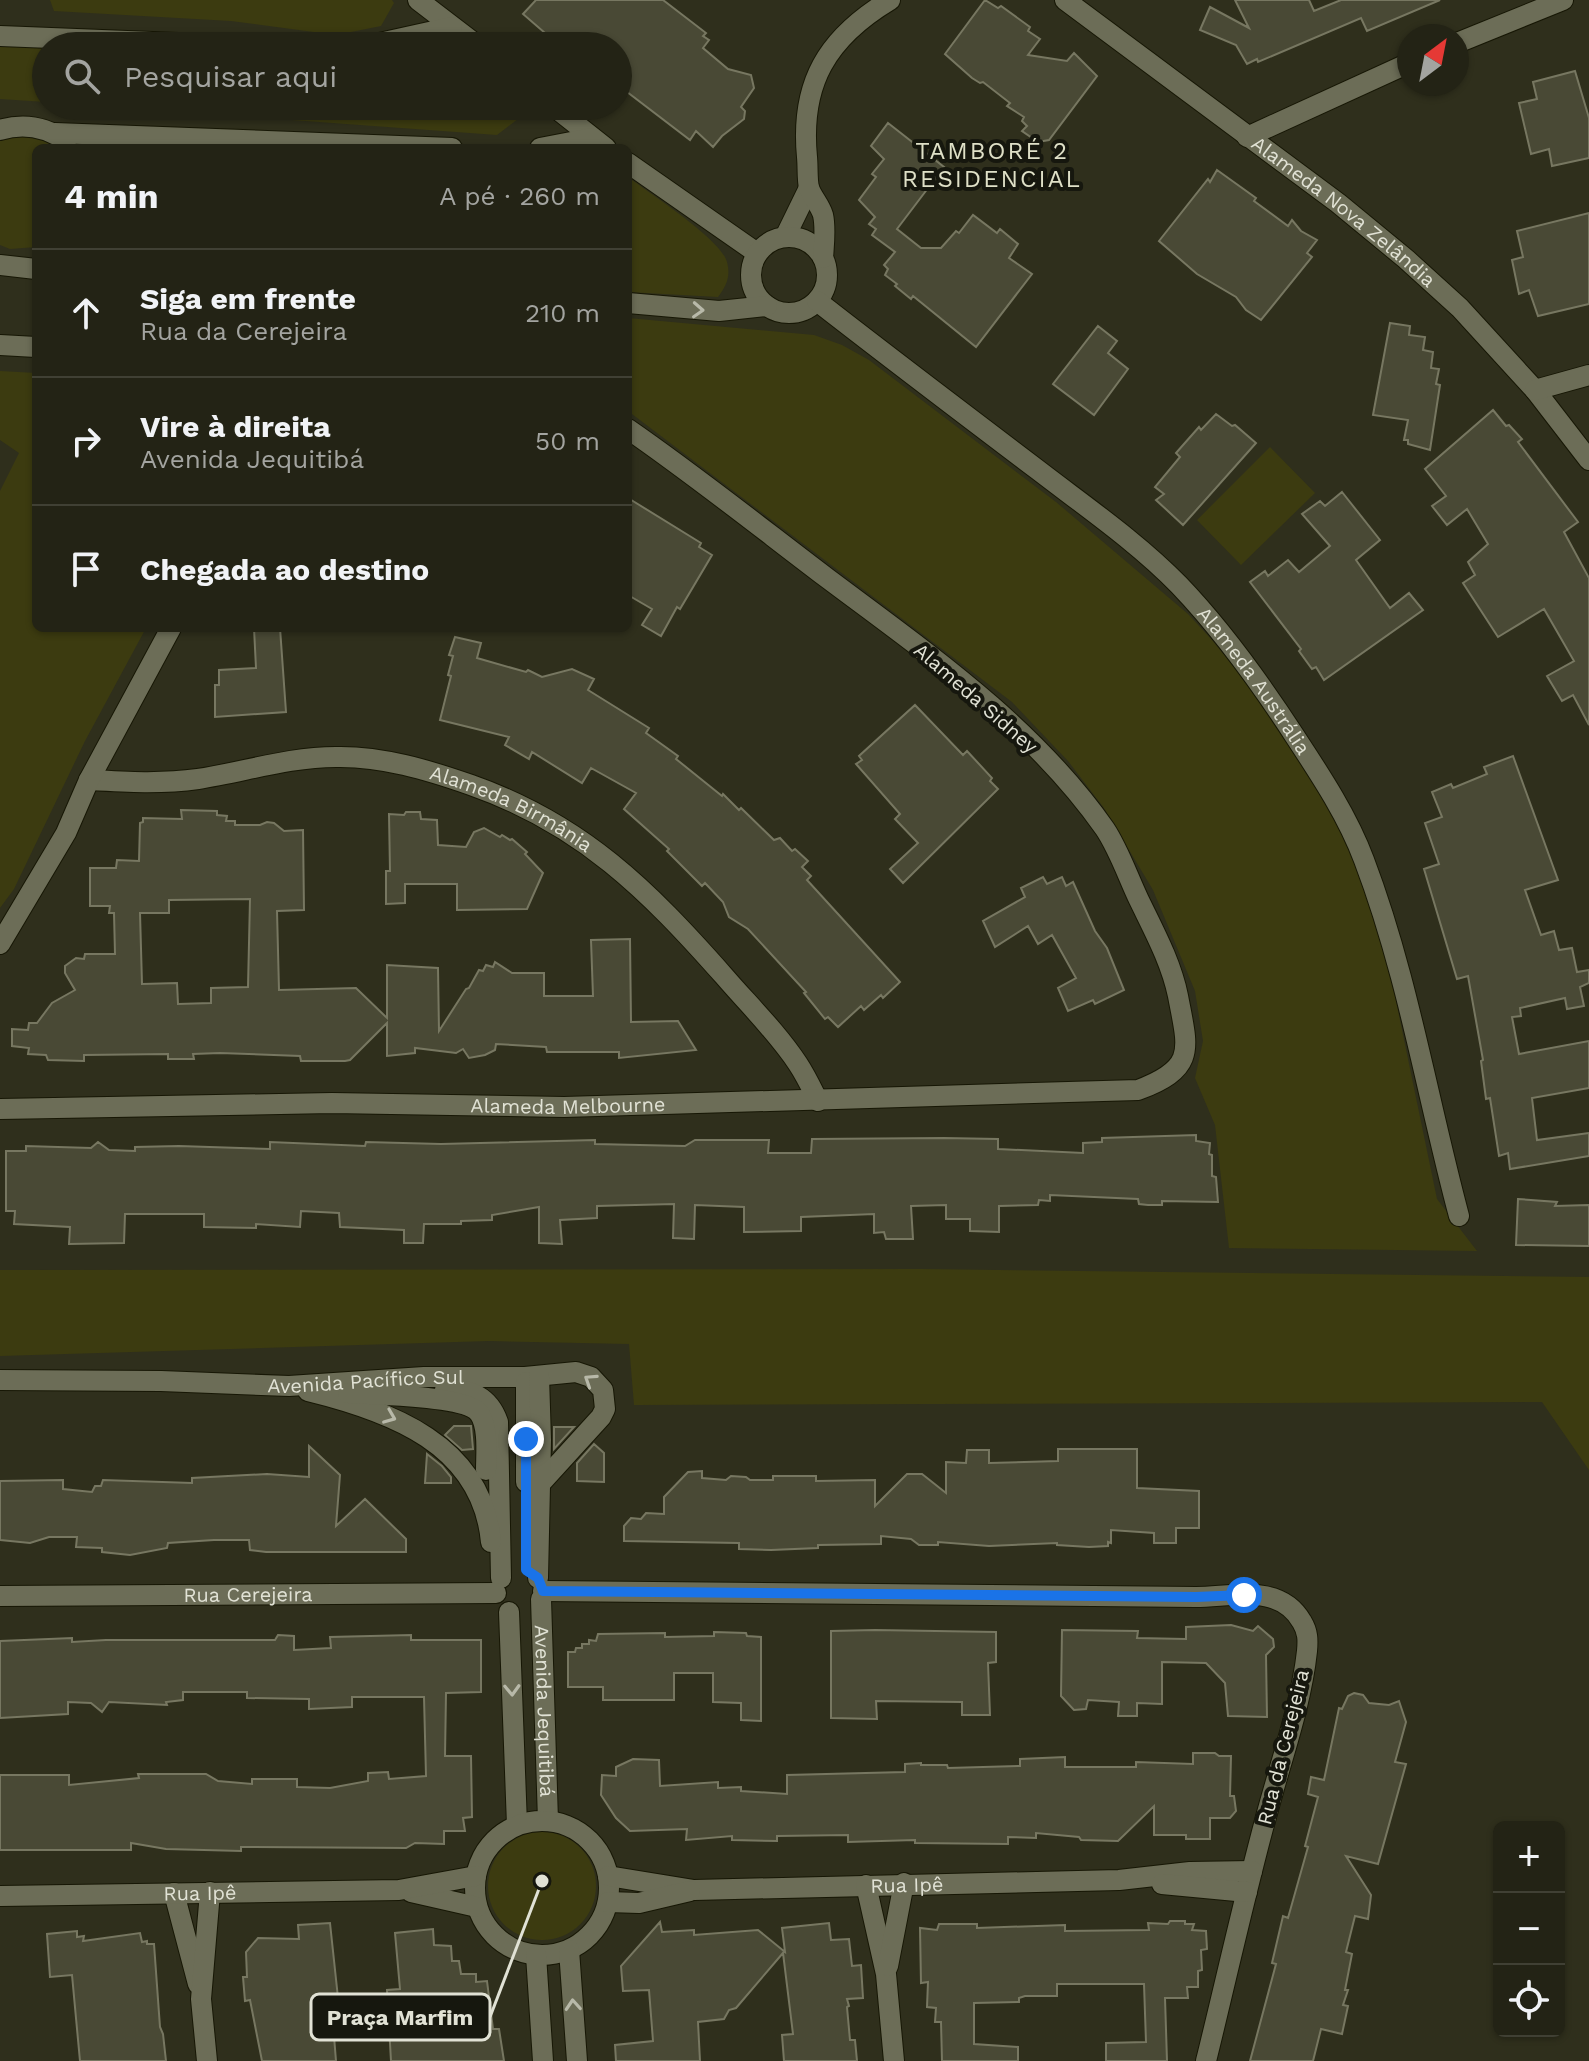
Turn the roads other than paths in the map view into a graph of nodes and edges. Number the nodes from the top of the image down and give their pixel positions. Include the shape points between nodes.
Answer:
1 (418, 0) edge
2 (890, 0) edge
3 (1065, 0) edge
4 (1563, 0) edge
5 (452, 27) junction
6 (429, 32) edge
7 (459, 32) edge
8 (0, 36) edge
9 (32, 37) edge
10 (1469, 38) edge
11 (1397, 68) edge
12 (570, 120) edge
13 (4, 127) edge
14 (55, 133) junction
15 (1247, 137) junction
16 (599, 143) edge
17 (70, 144) edge
18 (346, 144) edge
19 (632, 166) edge
20 (809, 188) junction
21 (785, 237) junction
22 (757, 253) junction
23 (823, 258) junction
24 (0, 265) edge
25 (32, 269) edge
26 (817, 301) junction
27 (632, 303) edge
28 (767, 306) junction
29 (0, 345) edge
30 (32, 347) edge
31 (1589, 375) edge
32 (1535, 390) junction
33 (632, 432) edge
34 (1589, 460) edge
35 (169, 632) edge
36 (89, 780) junction
37 (0, 944) edge
38 (1138, 1090) joint
39 (818, 1101) junction
40 (0, 1109) edge
41 (1459, 1216) dead end
42 (532, 1376) junction
43 (0, 1380) edge
44 (289, 1386) junction
45 (539, 1485) junction
46 (490, 1528) junction
47 (537, 1584) junction
48 (498, 1585) junction
49 (0, 1596) edge
50 (509, 1612) junction
51 (548, 1821) junction
52 (517, 1825) junction
53 (1252, 1871) junction
54 (476, 1876) junction
55 (608, 1876) junction
56 (1119, 1880) junction
57 (904, 1883) junction
58 (866, 1885) junction
59 (399, 1890) junction
60 (694, 1890) junction
61 (210, 1892) junction
62 (1247, 1892) junction
63 (174, 1893) junction
64 (0, 1896) edge
65 (608, 1902) junction
66 (477, 1907) junction
67 (569, 1950) junction
68 (536, 1955) junction
69 (886, 1974) junction
70 (201, 1999) junction
71 (207, 2061) edge
72 (543, 2061) edge
73 (577, 2061) edge
74 (894, 2061) edge
75 (1206, 2061) edge

1 - 5 street
2 - 20 street via 855,23 825,59 806,107
3 - 15 street, Alameda Nova Zelândia
4 - 10 street
5 - 6 street
5 - 7 street
8 - 9 street
11 - 15 street
12 - 16 street
13 - 14 street via 32,126
14 - 17 street
14 - 18 street
15 - 32 street, Alameda Nova Zelândia via 1406,259 1460,308
19 - 22 street
20 - 21 street
20 - 23 street via 823,217
21 - 22 street
21 - 23 street via 803,239
22 - 28 street via 752,282
23 - 26 street via 827,281
24 - 25 street
26 - 28 street via 798,312
26 - 41 street, Alameda Austrália via 1176,582 1260,682 1321,776 1363,856 1418,1037
27 -> 28 street via 719,311
29 - 30 street
31 - 32 street
32 - 34 street, Alameda Nova Zelândia
33 - 38 street, Alameda Sidney via 949,670 1023,733 1107,831 1157,935 1186,1033 1178,1067
35 - 36 street
36 - 37 street via 66,833
36 - 39 street, Alameda Birmânia via 197,779 336,757 417,768 500,794 553,821 614,864 665,913 797,1063
38 - 39 street, Alameda Melbourne
39 - 40 street, Alameda Melbourne
42 - 44 street, Avenida Pacífico Sul
42 - 45 street, Avenida Jequitibá via 541,1440
45 -> 42 street, Avenida Pacífico Sul via 605,1409 603,1390 591,1377 576,1372
42 - 47 street, Avenida Jequitibá
43 - 44 street, Avenida Pacífico Sul
44 -> 46 street via 354,1402 431,1439 463,1467
44 - 46 street via 433,1398 478,1411
44 - 48 street via 464,1389 487,1402 498,1422
45 - 47 street, Avenida Jequitibá
46 - 48 street
47 - 48 street via 512,1570
47 - 50 street via 538,1606 524,1614
47 - 51 street, Avenida Jequitibá
47 - 53 street, Rua da Cerejeira via 1257,1594 1278,1599 1302,1621 1307,1653
48 - 49 street, Rua Cerejeira
48 - 50 street
50 -> 52 street, Avenida Jequitibá
51 - 52 street
51 - 55 street via 581,1833 594,1845
52 - 54 street via 485,1851
53 - 56 street, Rua Ipê
53 - 62 street, Rua da Cerejeira
54 - 59 street, Rua Ipê
54 - 66 street
55 - 60 street, Rua Ipê
55 - 65 street
56 - 57 street, Rua Ipê
56 - 62 street, Rua Ipê
57 - 58 street, Rua Ipê
57 - 69 street
58 - 60 street, Rua Ipê
58 - 69 street
59 - 61 street, Rua Ipê
59 - 66 street, Rua Ipê
60 - 65 street, Rua Ipê via 639,1903
61 - 63 street, Rua Ipê
61 - 70 street
62 - 75 street, Rua da Cerejeira
63 - 64 street, Rua Ipê
63 - 70 street
65 - 67 street via 594,1930
66 - 68 street via 499,1940
67 - 68 street
73 -> 67 street
68 - 72 street
69 - 74 street
70 - 71 street

